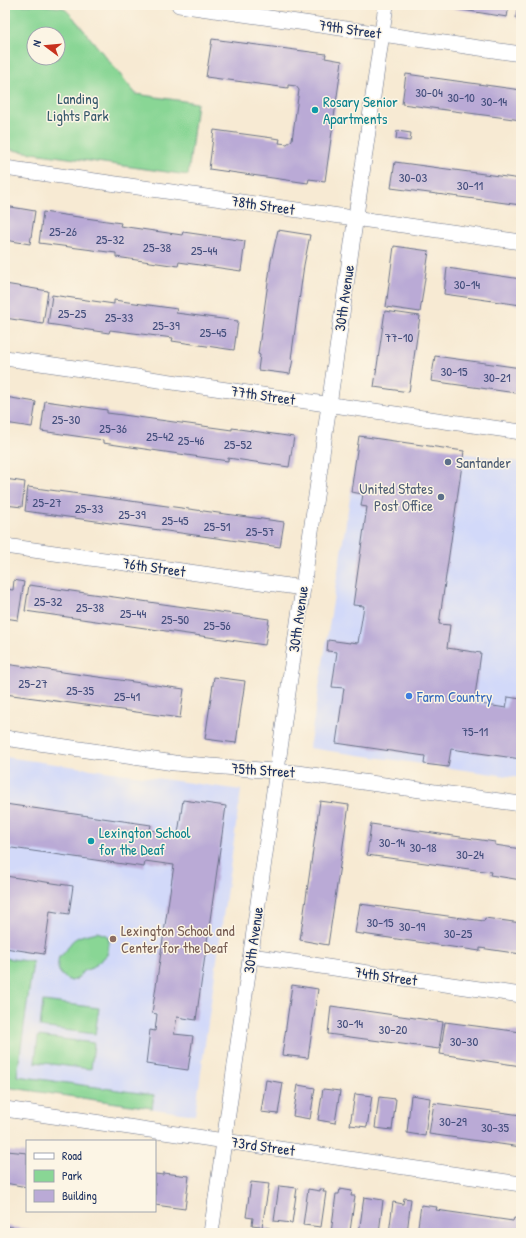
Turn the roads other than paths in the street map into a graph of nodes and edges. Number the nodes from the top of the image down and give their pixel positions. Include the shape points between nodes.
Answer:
1 (179, 5) edge
2 (386, 5) edge
3 (382, 34) junction
4 (521, 54) edge
5 (5, 168) edge
6 (356, 218) junction
7 (521, 242) edge
8 (5, 358) edge
9 (329, 405) junction
10 (521, 432) edge
11 (5, 546) edge
12 (303, 588) junction
13 (5, 738) edge
14 (277, 771) junction
15 (521, 804) edge
16 (251, 956) junction
17 (521, 995) edge
18 (5, 1109) edge
19 (224, 1141) junction
20 (521, 1184) edge
21 (211, 1233) edge

1 - 3 street, 79th Street
2 - 3 street, 30th Avenue
3 - 4 street, 79th Street
3 - 6 street, 30th Avenue
5 - 6 street, 78th Street
6 - 7 street, 78th Street
6 - 9 street, 30th Avenue
8 - 9 street, 77th Street
9 - 10 street, 77th Street
9 - 12 street, 30th Avenue
11 - 12 street, 76th Street
12 - 14 street, 30th Avenue
13 - 14 street, 75th Street via 174,763
14 - 15 street, 75th Street
14 - 16 street, 30th Avenue
16 - 17 street, 74th Street
16 - 19 street, 30th Avenue
18 - 19 street, 73rd Street
19 - 20 street, 73rd Street
19 - 21 street, 30th Avenue

